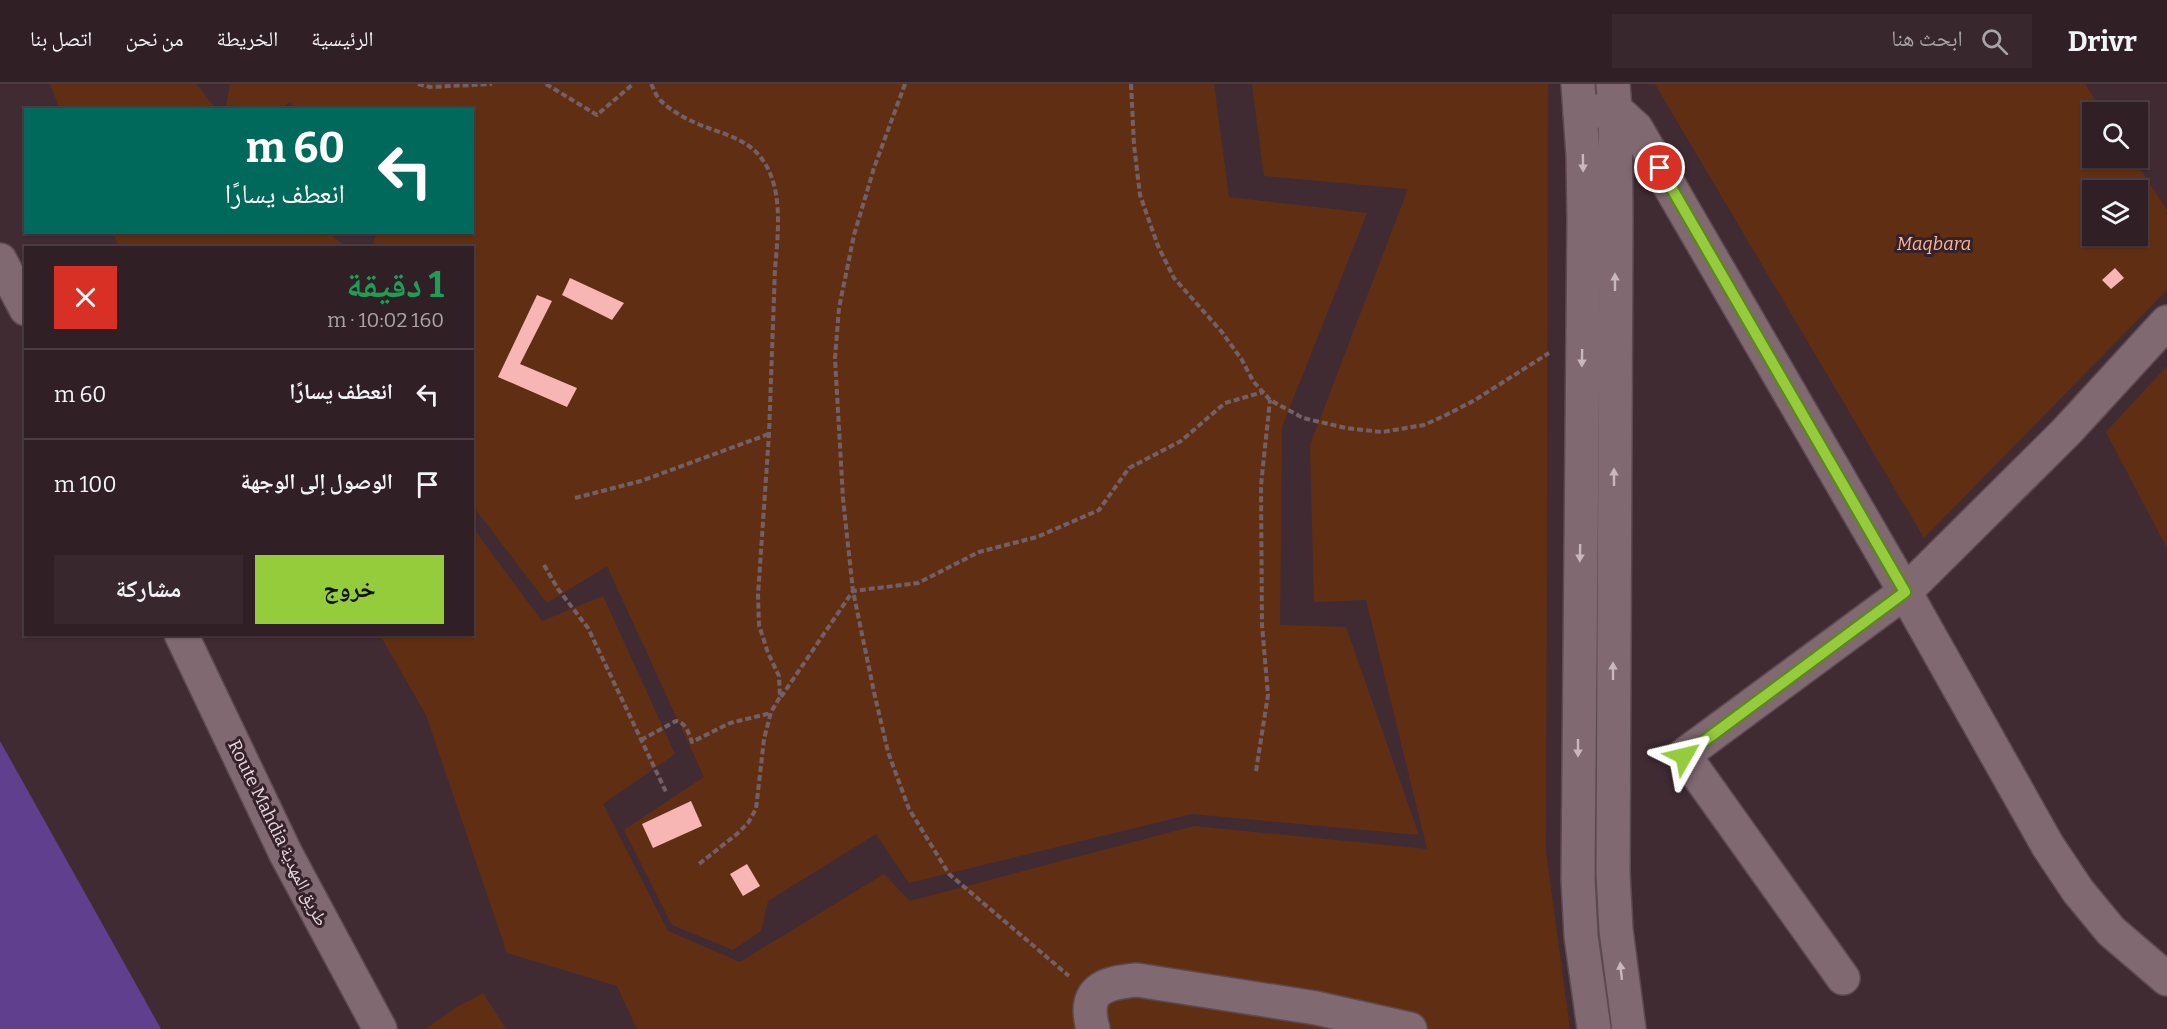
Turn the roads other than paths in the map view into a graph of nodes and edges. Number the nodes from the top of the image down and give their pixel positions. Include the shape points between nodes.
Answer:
1 (1614, 96) edge
2 (1579, 98) edge
3 (0, 260) edge
4 (24, 305) edge
5 (2167, 321) edge
6 (1905, 592) junction
7 (182, 636) edge
8 (2162, 975) edge
9 (1843, 978) dead end
10 (2167, 1008) edge
11 (380, 1029) edge
12 (1093, 1029) edge
13 (1410, 1029) edge
14 (1594, 1029) edge
15 (1629, 1029) edge

1 - 2 street
1 - 6 street
15 -> 1 street via 1613,873
2 -> 14 street via 1584,220 1578,879 1581,936
3 - 4 street
5 - 6 street via 2067,431
6 - 8 street via 2048,846 2078,891 2112,931
6 - 9 street via 1684,756
7 - 11 street, Route Mahdia طريق المهدية via 286,854
8 - 10 street
12 - 13 street via 1090,1010 1093,996 1101,987 1137,980 1316,1008

